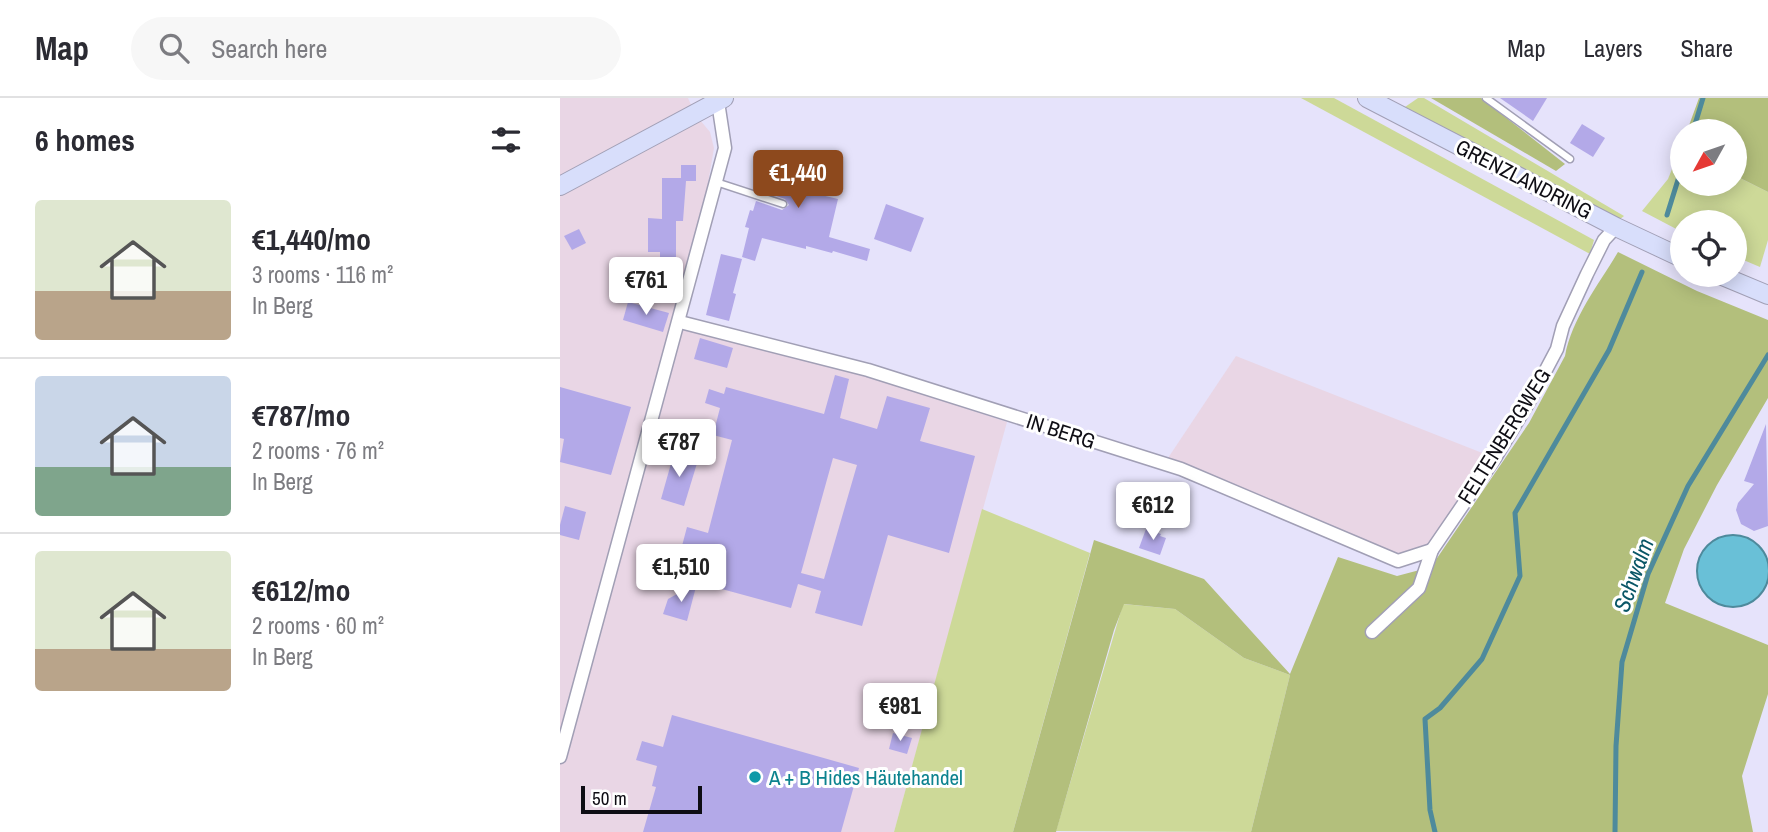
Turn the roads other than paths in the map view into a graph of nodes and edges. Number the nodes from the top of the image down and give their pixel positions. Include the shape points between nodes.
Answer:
1 (1367, 98) edge
2 (1486, 98) edge
3 (721, 100) edge
4 (1570, 159) dead end
5 (716, 182) junction
6 (560, 186) edge
7 (783, 204) dead end
8 (1616, 226) junction
9 (1670, 252) edge
10 (1747, 286) edge
11 (1768, 295) edge
12 (680, 322) junction
13 (1432, 550) junction
14 (1372, 632) dead end
15 (560, 757) edge

1 - 8 main road, GRENZLANDRING
2 - 4 lane
3 - 5 street via 725,148
3 - 6 main road
5 - 7 lane
5 - 12 street
8 - 9 main road, GRENZLANDRING
8 - 13 street, FELTENBERGWEG via 1587,274 1557,349 1530,400
10 - 11 main road
12 - 13 street, IN BERG via 868,370 1181,469 1398,561
12 - 15 street
13 - 14 street, FELTENBERGWEG via 1419,588

